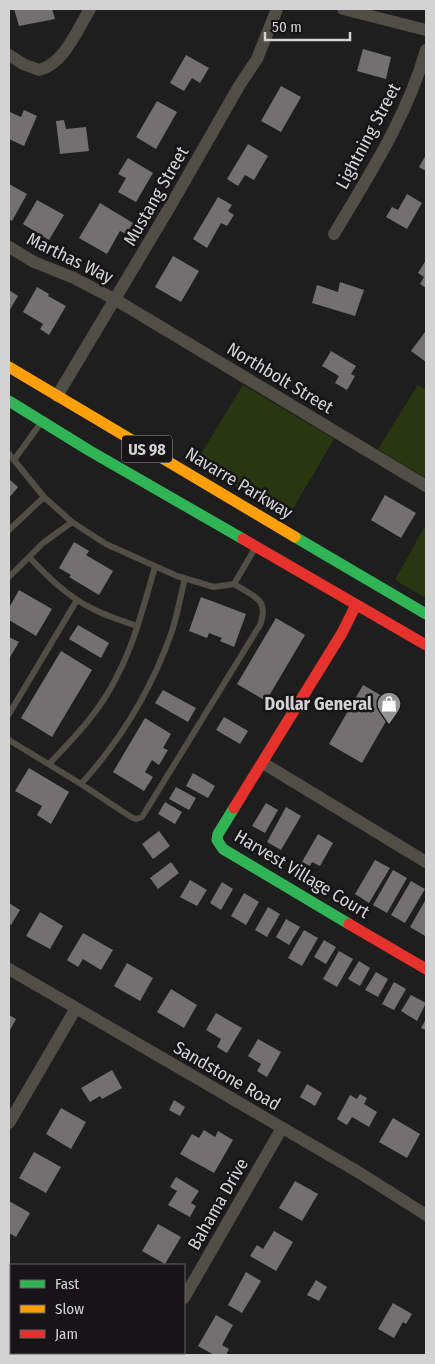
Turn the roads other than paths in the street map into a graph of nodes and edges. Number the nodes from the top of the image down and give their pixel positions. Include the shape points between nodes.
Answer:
1 (90, 9) edge
2 (277, 9) edge
3 (343, 9) edge
4 (426, 30) edge
5 (426, 50) edge
6 (9, 55) edge
7 (334, 234) dead end
8 (9, 247) edge
9 (116, 300) junction
10 (9, 367) edge
11 (57, 396) junction
12 (9, 401) edge
13 (42, 422) junction
14 (11, 457) edge
15 (426, 486) edge
16 (44, 497) junction
17 (263, 518) junction
18 (210, 520) junction
19 (72, 522) junction
20 (9, 530) edge
21 (256, 546) junction
22 (312, 546) junction
23 (28, 557) junction
24 (155, 567) junction
25 (9, 577) edge
26 (184, 579) junction
27 (234, 584) junction
28 (77, 600) junction
29 (356, 605) junction
30 (426, 614) edge
31 (137, 626) junction
32 (426, 646) edge
33 (9, 714) edge
34 (9, 740) edge
35 (263, 763) junction
36 (49, 764) junction
37 (81, 784) junction
38 (426, 862) edge
39 (9, 969) edge
40 (426, 969) edge
41 (76, 1008) junction
42 (9, 1123) edge
43 (282, 1128) junction
44 (426, 1215) edge
45 (185, 1296) edge

1 - 6 street via 53,65 39,70
2 - 9 street, Mustang Street via 257,59
3 - 4 street
5 - 7 street, Lightning Street via 409,100
8 - 9 street, Marthas Way
9 - 11 street, Mustang Street
9 - 15 street, Northbolt Street
10 - 11 main road, Navarre Parkway / US 98
11 - 17 main road, Navarre Parkway / US 98
12 - 13 main road, US 98
13 - 14 lane
13 - 18 main road, US 98
14 - 16 lane
16 - 19 lane
16 - 20 lane
17 - 18 main road via 246,526
17 - 22 main road, Navarre Parkway / US 98
18 - 21 main road, US 98
19 - 23 lane
19 - 24 lane via 106,544
21 - 22 main road via 276,543
21 - 27 lane
21 - 29 main road, US 98
22 - 30 main road, Navarre Parkway / US 98
23 - 25 lane
23 - 28 lane
24 - 26 lane
24 - 31 lane
26 - 27 lane via 214,587
26 - 37 lane via 171,633 151,682 130,722
27 - 37 lane via 264,607 260,625 142,817 131,817
28 - 31 lane
28 - 33 lane
29 - 32 main road, US 98
29 - 35 main road, Harvest Village Court
31 - 36 lane via 117,678 87,724
34 - 36 lane
35 - 38 street
35 - 40 main road, Harvest Village Court via 218,834 217,840 222,849
36 - 37 lane
39 - 41 street, Sandstone Road
41 - 42 street
41 - 43 street, Sandstone Road
43 - 44 street, Sandstone Road
43 - 45 street, Bahama Drive

